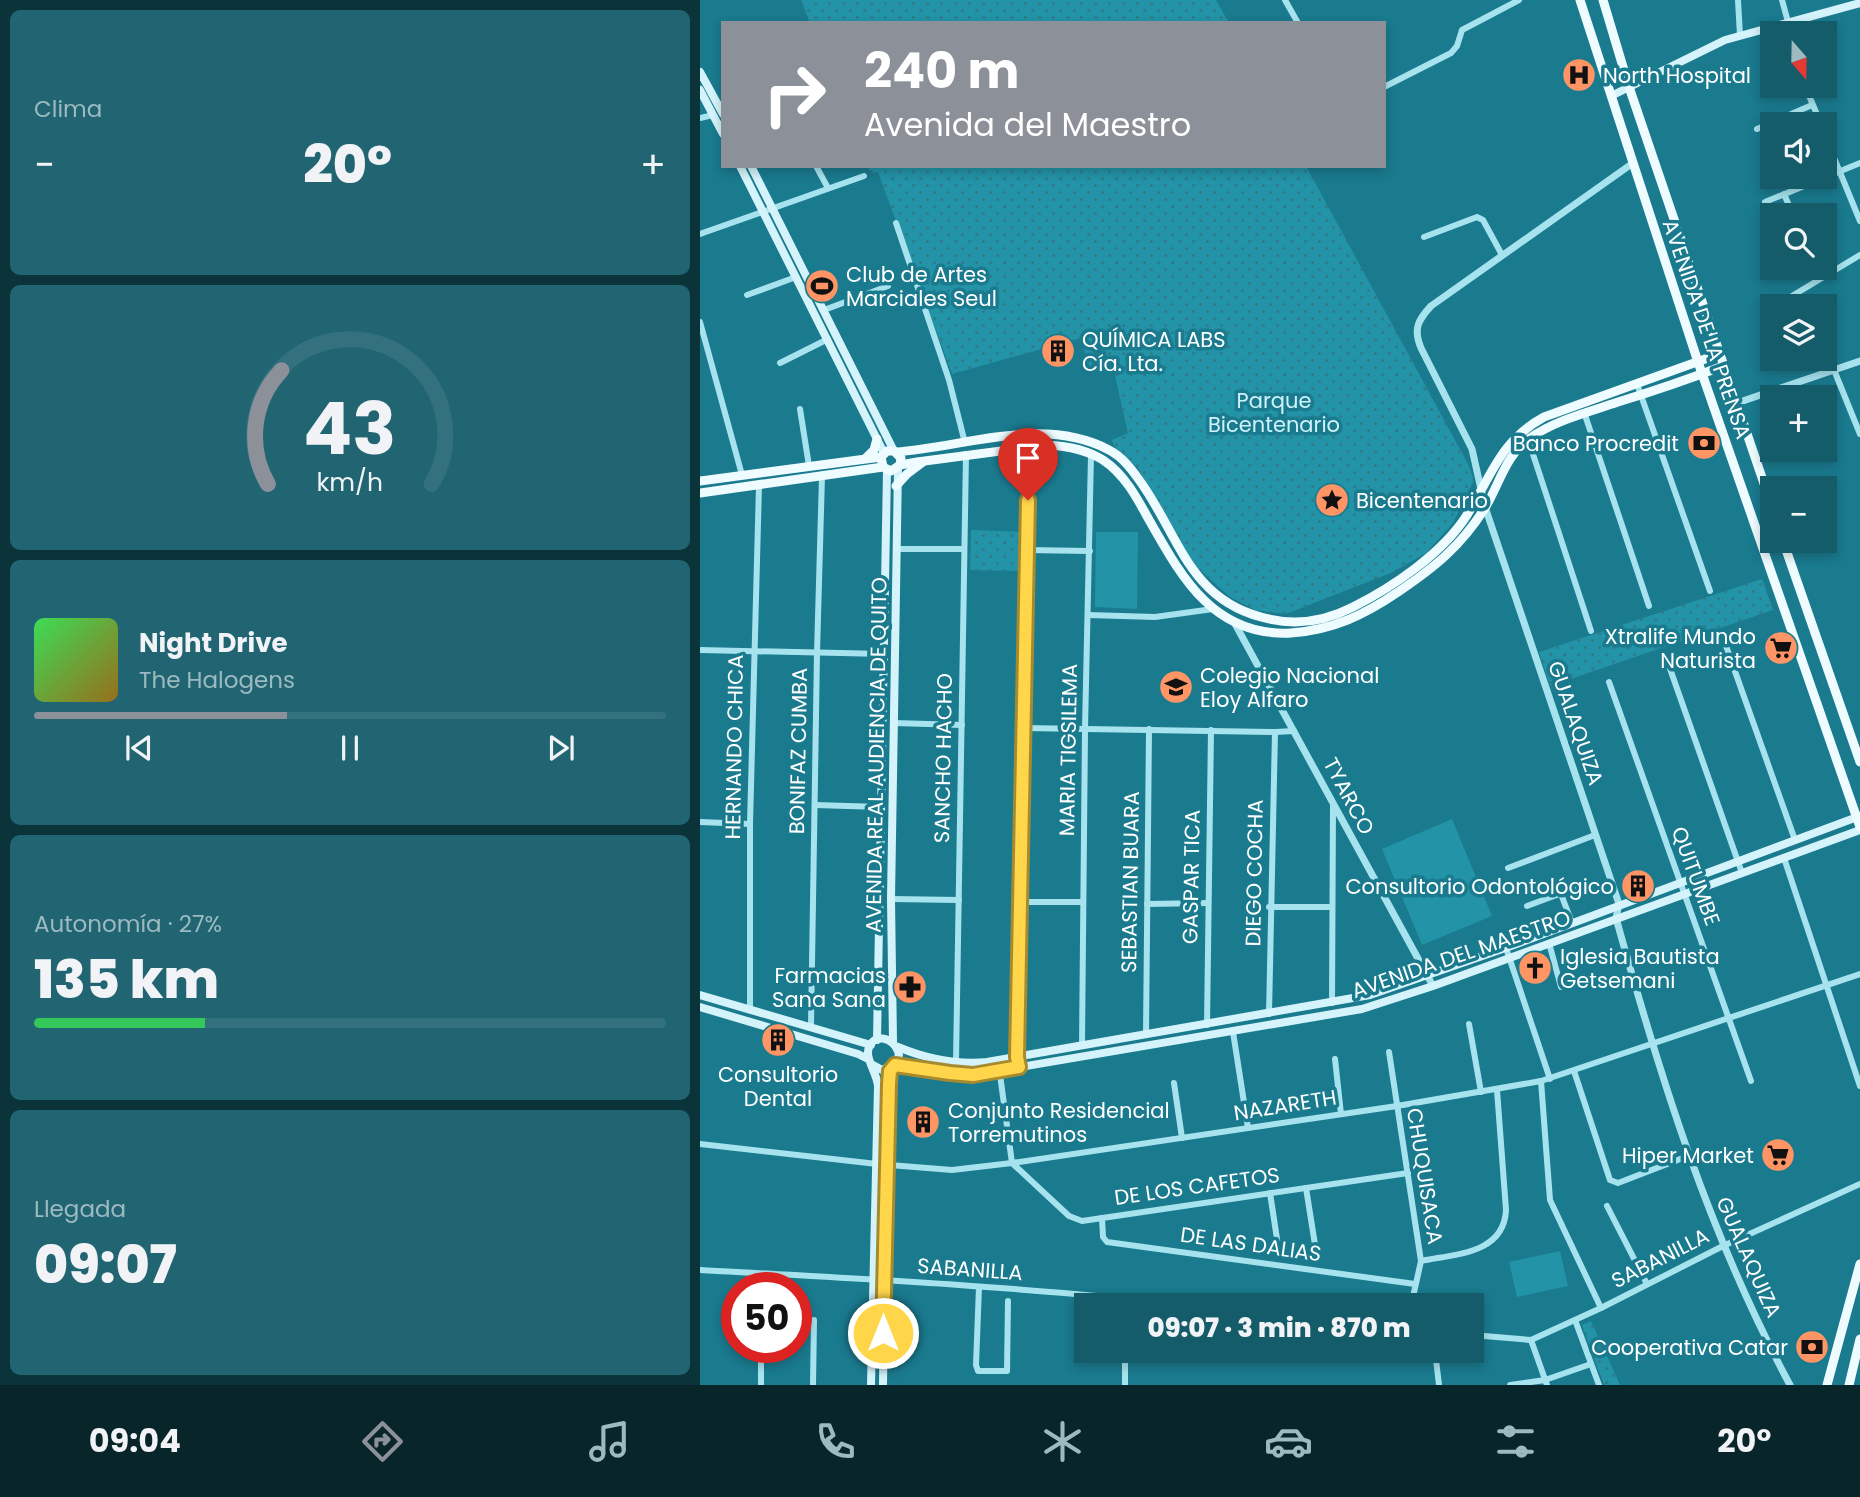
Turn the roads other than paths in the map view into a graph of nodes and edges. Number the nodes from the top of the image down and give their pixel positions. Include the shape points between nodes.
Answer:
1 (1285, 0) edge
2 (1519, 0) edge
3 (1580, 0) edge
4 (1603, 0) edge
5 (1738, 0) edge
6 (1782, 0) edge
7 (1860, 3) edge
8 (1297, 21) edge
9 (1789, 21) edge
10 (1793, 21) edge
11 (1760, 30) edge
12 (1740, 36) junction
13 (700, 72) edge
14 (1386, 86) edge
15 (1629, 87) junction
16 (700, 90) edge
17 (1611, 96) junction
18 (1810, 98) edge
19 (1812, 104) junction
20 (721, 110) edge
21 (1816, 112) edge
22 (713, 115) junction
23 (700, 118) edge
24 (721, 130) edge
25 (1757, 130) dead end
26 (1633, 163) junction
27 (1860, 163) edge
28 (1837, 165) edge
29 (741, 168) edge
30 (752, 168) edge
31 (817, 168) edge
32 (1840, 172) junction
33 (864, 176) dead end
34 (828, 188) junction
35 (1784, 194) junction
36 (1765, 202) dead end
37 (1788, 203) edge
38 (773, 208) junction
39 (763, 212) junction
40 (1860, 221) edge
41 (896, 223) dead end
42 (700, 234) edge
43 (1424, 237) dead end
44 (1502, 256) junction
45 (1860, 256) edge
46 (796, 277) junction
47 (888, 286) dead end
48 (1795, 294) edge
49 (747, 295) dead end
50 (824, 310) junction
51 (700, 322) edge
52 (828, 339) junction
53 (1719, 354) junction
54 (1860, 361) edge
55 (1698, 362) junction
56 (780, 363) dead end
57 (1723, 366) junction
58 (1837, 369) edge
59 (1831, 371) edge
60 (1834, 371) edge
61 (1702, 374) junction
62 (1637, 384) junction
63 (1641, 395) junction
64 (1737, 404) junction
65 (800, 409) dead end
66 (1582, 409) junction
67 (1860, 434) edge
68 (999, 438) junction
69 (877, 439) junction
70 (1528, 439) junction
71 (965, 443) junction
72 (1030, 446) junction
73 (1000, 450) junction
74 (895, 451) junction
75 (966, 454) junction
76 (1091, 455) junction
77 (865, 459) junction
78 (926, 460) junction
79 (884, 461) junction
80 (809, 466) junction
81 (899, 466) junction
82 (777, 470) junction
83 (742, 475) junction
84 (822, 476) junction
85 (1761, 476) edge
86 (700, 481) edge
87 (777, 482) junction
88 (759, 485) junction
89 (896, 486) junction
90 (1482, 486) junction
91 (700, 493) edge
92 (1485, 507) junction
93 (1448, 539) junction
94 (1175, 542) junction
95 (1165, 547) junction
96 (1457, 547) junction
97 (897, 549) junction
98 (964, 549) junction
99 (1026, 550) junction
100 (1090, 551) junction
101 (1787, 553) edge
102 (1710, 591) dead end
103 (1649, 606) dead end
104 (1213, 609) junction
105 (1088, 615) junction
106 (1234, 622) junction
107 (1591, 631) dead end
108 (1721, 632) dead end
109 (700, 650) edge
110 (754, 650) junction
111 (817, 653) junction
112 (885, 654) junction
113 (1668, 663) dead end
114 (1609, 682) dead end
115 (894, 723) junction
116 (962, 725) junction
117 (1023, 728) junction
118 (1084, 729) junction
119 (1149, 729) junction
120 (1212, 730) junction
121 (1294, 730) junction
122 (1275, 732) junction
123 (1859, 756) edge
124 (815, 805) junction
125 (1333, 805) junction
126 (881, 807) junction
127 (1858, 816) edge
128 (700, 822) edge
129 (750, 824) junction
130 (1860, 829) edge
131 (1595, 835) junction
132 (1796, 840) junction
133 (1784, 858) junction
134 (1737, 861) junction
135 (1508, 868) dead end
136 (1742, 873) junction
137 (1679, 882) junction
138 (1586, 884) dead end
139 (1561, 894) junction
140 (1684, 894) junction
141 (891, 899) junction
142 (959, 900) junction
143 (1021, 902) junction
144 (1083, 902) junction
145 (1208, 903) junction
146 (1147, 904) junction
147 (1619, 904) junction
148 (1527, 906) dead end
149 (1269, 907) junction
150 (1332, 907) junction
151 (1615, 918) junction
152 (1572, 923) junction
153 (879, 940) junction
154 (891, 940) junction
155 (1549, 943) junction
156 (1506, 948) junction
157 (1510, 957) junction
158 (1860, 974) edge
159 (1428, 977) junction
160 (1827, 985) junction
161 (1433, 986) junction
162 (1561, 987) dead end
163 (1390, 989) junction
164 (700, 995) edge
165 (1394, 999) junction
166 (722, 1002) junction
167 (1332, 1003) junction
168 (700, 1007) edge
169 (750, 1010) junction
170 (1287, 1011) junction
171 (718, 1012) junction
172 (1269, 1014) junction
173 (1729, 1018) junction
174 (1288, 1023) junction
175 (1469, 1024) dead end
176 (1207, 1025) junction
177 (811, 1026) junction
178 (1189, 1028) junction
179 (1233, 1032) junction
180 (1146, 1035) junction
181 (1191, 1038) junction
182 (874, 1042) junction
183 (1101, 1043) junction
184 (895, 1045) junction
185 (1651, 1045) junction
186 (1082, 1046) junction
187 (1389, 1052) dead end
188 (1101, 1053) junction
189 (1017, 1057) junction
190 (1335, 1059) dead end
191 (998, 1060) junction
192 (871, 1062) junction
193 (956, 1062) junction
194 (893, 1066) junction
195 (1019, 1067) junction
196 (999, 1070) junction
197 (1574, 1071) junction
198 (1550, 1079) junction
199 (1541, 1081) junction
200 (1751, 1081) dead end
201 (1174, 1083) dead end
202 (1860, 1086) edge
203 (1497, 1090) junction
204 (1481, 1092) junction
205 (1397, 1106) junction
206 (1341, 1114) junction
207 (1248, 1128) junction
208 (1182, 1138) junction
209 (700, 1144) edge
210 (1688, 1156) junction
211 (1012, 1163) junction
212 (881, 1165) junction
213 (1408, 1172) junction
214 (1860, 1184) edge
215 (1306, 1188) junction
216 (1270, 1193) junction
217 (1607, 1206) dead end
218 (1102, 1218) junction
219 (1723, 1245) junction
220 (1316, 1251) dead end
221 (1279, 1252) dead end
222 (1421, 1261) junction
223 (1860, 1264) edge
224 (700, 1270) edge
225 (872, 1279) junction
226 (883, 1280) junction
227 (1415, 1284) junction
228 (1647, 1284) junction
229 (979, 1287) junction
230 (1413, 1293) edge
231 (1074, 1297) edge
232 (1008, 1301) dead end
233 (1601, 1308) junction
234 (814, 1320) dead end
235 (1575, 1320) junction
236 (1484, 1336) edge
237 (1860, 1339) edge
238 (1531, 1340) junction
239 (761, 1363) edge
240 (1125, 1363) edge
241 (1436, 1363) edge
242 (1591, 1364) junction
243 (1546, 1382) edge
244 (761, 1385) edge
245 (813, 1385) edge
246 (871, 1385) edge
247 (883, 1385) edge
248 (1125, 1385) edge
249 (1439, 1385) edge
250 (1510, 1385) edge
251 (1599, 1385) edge
252 (1790, 1385) edge
253 (1827, 1385) edge
254 (1849, 1385) edge

1 - 8 street
2 - 14 street via 1462,30 1451,53
3 - 17 main road, AVENIDA DE LA PRENSA
4 - 15 main road, AVENIDA DE LA PRENSA
5 - 12 street
6 - 9 street
7 - 10 main road
11 - 12 main road
12 - 15 main road
13 - 20 main road
15 - 17 main road
15 - 53 main road, AVENIDA DE LA PRENSA
16 - 22 main road
17 - 26 main road, AVENIDA DE LA PRENSA
18 - 19 street
19 - 21 street
19 - 25 street
22 - 23 street
22 - 24 main road
26 - 44 street, GUALAQUIZA
26 - 55 main road, AVENIDA DE LA PRENSA
27 - 32 street
28 - 32 street
29 - 39 main road, AVENIDA REAL AUDIENCIA DE QUITO
30 - 38 main road
31 - 34 street
32 - 35 street
32 - 40 street
33 - 34 street
34 - 38 street
35 - 36 street
35 - 37 street
38 - 39 street
38 - 50 main road
39 - 42 street
39 - 46 main road, AVENIDA REAL AUDIENCIA DE QUITO
41 - 71 street via 949,380
43 - 44 street via 1477,217
44 - 90 street, GUALAQUIZA via 1431,306 1416,328 1420,348 1472,449
45 - 48 street
46 - 49 street
46 - 52 main road, AVENIDA REAL AUDIENCIA DE QUITO
47 - 50 street
50 - 74 main road
51 - 83 street
52 - 56 street
52 - 69 main road, AVENIDA REAL AUDIENCIA DE QUITO
53 - 55 main road
53 - 57 main road, AVENIDA DE LA PRENSA
54 - 58 street
55 - 61 main road, AVENIDA DE LA PRENSA
55 - 62 main road
57 - 61 main road
57 - 64 main road, AVENIDA DE LA PRENSA
59 - 64 street
60 - 67 street
61 - 63 main road
61 - 127 main road, AVENIDA DE LA PRENSA
62 - 63 street
62 - 66 main road
63 - 66 main road
63 - 102 street
64 - 85 main road, AVENIDA DE LA PRENSA
65 - 80 street
66 - 70 main road
66 - 90 main road via 1544,417 1520,433
66 - 103 street
68 - 71 main road
68 - 73 main road
68 - 94 main road via 1032,433 1069,435 1112,451 1148,492
69 - 77 main road
69 - 79 main road, AVENIDA REAL AUDIENCIA DE QUITO
70 - 92 main road via 1515,453
70 - 107 street
71 - 74 main road
72 - 73 main road
72 - 76 main road via 1064,446
72 - 99 street
73 - 75 main road
74 - 79 main road
74 - 81 main road via 901,458
75 - 78 main road
75 - 98 street, SANCHO HACHO
76 - 95 main road via 1130,487
76 - 100 street, MARIA TIGSILEMA
77 - 79 main road
77 - 80 main road
78 - 81 main road
78 - 89 main road
79 - 81 main road
79 - 84 main road
79 - 112 main road, AVENIDA REAL AUDIENCIA DE QUITO
80 - 82 main road
81 - 89 main road, AVENIDA REAL AUDIENCIA DE QUITO
82 - 83 main road
82 - 87 main road
83 - 86 main road
84 - 87 main road
84 - 111 street, BONIFAZ CUMBA
87 - 88 main road
88 - 91 main road
88 - 110 street, HERNANDO CHICA
89 - 97 main road, AVENIDA REAL AUDIENCIA DE QUITO
90 - 92 street, GUALAQUIZA
90 - 93 main road
92 - 96 main road
92 - 131 street, GUALAQUIZA
93 - 94 main road via 1353,607 1321,619 1284,622 1227,604 1209,590
93 - 96 main road
94 - 95 main road
95 - 104 main road via 1194,591
96 - 106 main road via 1431,570 1340,625 1285,633
97 - 98 street
97 - 115 main road, AVENIDA REAL AUDIENCIA DE QUITO
98 - 116 street, SANCHO HACHO
99 - 100 street
99 - 117 street
100 - 105 street, MARIA TIGSILEMA
101 - 123 main road
104 - 105 street via 1155,617
104 - 106 main road
105 - 118 street, MARIA TIGSILEMA
106 - 121 street, TYARCO
108 - 132 street
109 - 110 street
110 - 111 street
110 - 129 street, HERNANDO CHICA
111 - 112 street
111 - 124 street, BONIFAZ CUMBA
112 - 126 main road, AVENIDA REAL AUDIENCIA DE QUITO
113 - 134 street
114 - 137 street, QUITUMBE
115 - 116 street
115 - 141 main road, AVENIDA REAL AUDIENCIA DE QUITO
116 - 142 street, SANCHO HACHO
117 - 118 street
117 - 143 street
118 - 119 street
118 - 144 street, MARIA TIGSILEMA
119 - 120 street
119 - 146 street, SEBASTIAN BUARA
120 - 122 street
120 - 145 street, GASPAR TICA
121 - 122 street
121 - 125 street, TYARCO
122 - 149 street, DIEGO COCHA
124 - 126 street
124 - 177 street, BONIFAZ CUMBA
125 - 150 street
125 - 159 street, TYARCO
126 - 153 main road, AVENIDA REAL AUDIENCIA DE QUITO
127 - 130 main road, AVENIDA DE LA PRENSA
127 - 132 main road, AVENIDA DEL MAESTRO
128 - 129 street
129 - 169 street, HERNANDO CHICA
130 - 133 main road, AVENIDA DEL MAESTRO
131 - 135 street
131 - 147 street, GUALAQUIZA
132 - 134 main road, AVENIDA DEL MAESTRO
133 - 136 main road, AVENIDA DEL MAESTRO
133 - 160 street
134 - 136 street
134 - 137 main road, AVENIDA DEL MAESTRO
136 - 140 main road, AVENIDA DEL MAESTRO
137 - 140 street, QUITUMBE
137 - 147 main road, AVENIDA DEL MAESTRO
138 - 139 street
139 - 148 street
139 - 152 street
140 - 151 main road, AVENIDA DEL MAESTRO
140 - 173 street, QUITUMBE
141 - 142 street
141 - 154 main road, AVENIDA REAL AUDIENCIA DE QUITO
142 - 193 street, SANCHO HACHO
143 - 144 street
143 - 189 street
144 - 186 street, MARIA TIGSILEMA
145 - 146 street
145 - 176 street, GASPAR TICA
146 - 180 street, SEBASTIAN BUARA
147 - 151 street
147 - 152 main road, AVENIDA DEL MAESTRO
149 - 150 street
149 - 172 street, DIEGO COCHA
150 - 167 street
151 - 155 main road, AVENIDA DEL MAESTRO
151 - 185 street, GUALAQUIZA
152 - 156 main road, AVENIDA DEL MAESTRO
153 - 154 main road
153 - 182 main road, AVENIDA REAL AUDIENCIA DE QUITO
154 - 184 main road, AVENIDA REAL AUDIENCIA DE QUITO
155 - 157 main road, AVENIDA DEL MAESTRO
155 - 162 street
156 - 157 street
156 - 159 main road, AVENIDA DEL MAESTRO
157 - 161 main road, AVENIDA DEL MAESTRO
157 - 198 street
158 - 160 street, NAZARETH
159 - 161 street, TYARCO
159 - 163 main road, AVENIDA DEL MAESTRO
160 - 173 street, NAZARETH
160 - 202 street
161 - 165 main road, AVENIDA DEL MAESTRO
163 - 165 main road
163 - 167 main road, AVENIDA DEL MAESTRO
164 - 166 main road
165 - 174 main road, AVENIDA DEL MAESTRO
166 - 169 main road
166 - 171 main road
167 - 170 main road, AVENIDA DEL MAESTRO
168 - 171 main road
169 - 177 main road
170 - 172 main road, AVENIDA DEL MAESTRO
170 - 174 main road
171 - 192 main road via 858,1054
172 - 176 main road, AVENIDA DEL MAESTRO
173 - 185 street, NAZARETH
173 - 200 street, QUITUMBE
174 - 179 main road, AVENIDA DEL MAESTRO
175 - 204 street
176 - 178 main road, AVENIDA DEL MAESTRO
177 - 182 main road
178 - 180 main road, AVENIDA DEL MAESTRO
178 - 181 main road
179 - 181 main road, AVENIDA DEL MAESTRO
179 - 207 street
180 - 183 main road, AVENIDA DEL MAESTRO
181 - 188 main road, AVENIDA DEL MAESTRO
182 - 184 main road via 883,1038
182 - 192 main road
183 - 186 main road, AVENIDA DEL MAESTRO
183 - 188 main road
184 - 193 main road, AVENIDA DEL MAESTRO via 935,1060
184 - 194 main road via 899,1055
185 - 197 street, NAZARETH
185 - 210 street, GUALAQUIZA
186 - 189 main road, AVENIDA DEL MAESTRO
187 - 205 street, CHUQUISACA
188 - 195 main road, AVENIDA DEL MAESTRO
189 - 191 main road, AVENIDA DEL MAESTRO
189 - 195 street
190 - 206 street
191 - 193 main road, AVENIDA DEL MAESTRO
191 - 196 street
192 - 194 main road via 882,1070
192 - 212 main road via 877,1081
194 - 196 main road, AVENIDA DEL MAESTRO via 961,1074
194 - 212 main road
195 - 196 main road, AVENIDA DEL MAESTRO
196 - 211 street
197 - 198 street, NAZARETH
197 - 210 street via 1610,1180
198 - 199 street, NAZARETH
199 - 203 street, NAZARETH
199 - 233 street via 1550,1200
201 - 208 street
203 - 204 street, NAZARETH
203 - 222 street via 1504,1227 1485,1246
204 - 205 street, NAZARETH
205 - 206 street, NAZARETH
205 - 213 street, CHUQUISACA
206 - 207 street, NAZARETH
207 - 208 street, NAZARETH
208 - 211 street, NAZARETH
209 - 212 street, NAZARETH
210 - 219 street, GUALAQUIZA
211 - 212 street, NAZARETH via 953,1170
211 - 218 street, DE LOS CAFETOS via 1069,1216 1082,1221
212 - 225 main road
212 - 226 main road
213 - 215 street, DE LOS CAFETOS
213 - 222 street, CHUQUISACA
214 - 219 street, SABANILLA
215 - 216 street, DE LOS CAFETOS
215 - 220 street
216 - 218 street, DE LOS CAFETOS
216 - 221 street
217 - 228 street
218 - 227 street, DE LAS DALIAS via 1107,1242
219 - 228 street, SABANILLA
219 - 252 street, GUALAQUIZA
222 - 227 street, CHUQUISACA
223 - 253 main road
224 - 225 street, SABANILLA
225 - 226 street, SABANILLA
225 - 246 main road
226 - 229 street, SABANILLA
226 - 247 main road
227 - 230 street, CHUQUISACA
228 - 233 street, SABANILLA
229 - 231 street, SABANILLA
229 - 232 street via 978,1371 1007,1371
233 - 235 street, SABANILLA
234 - 245 street
235 - 238 street, SABANILLA
235 - 242 street
236 - 238 street, SABANILLA
237 - 254 main road
238 - 243 street
239 - 244 street
240 - 248 street
241 - 249 street
242 - 243 street
242 - 251 street
243 - 250 street

